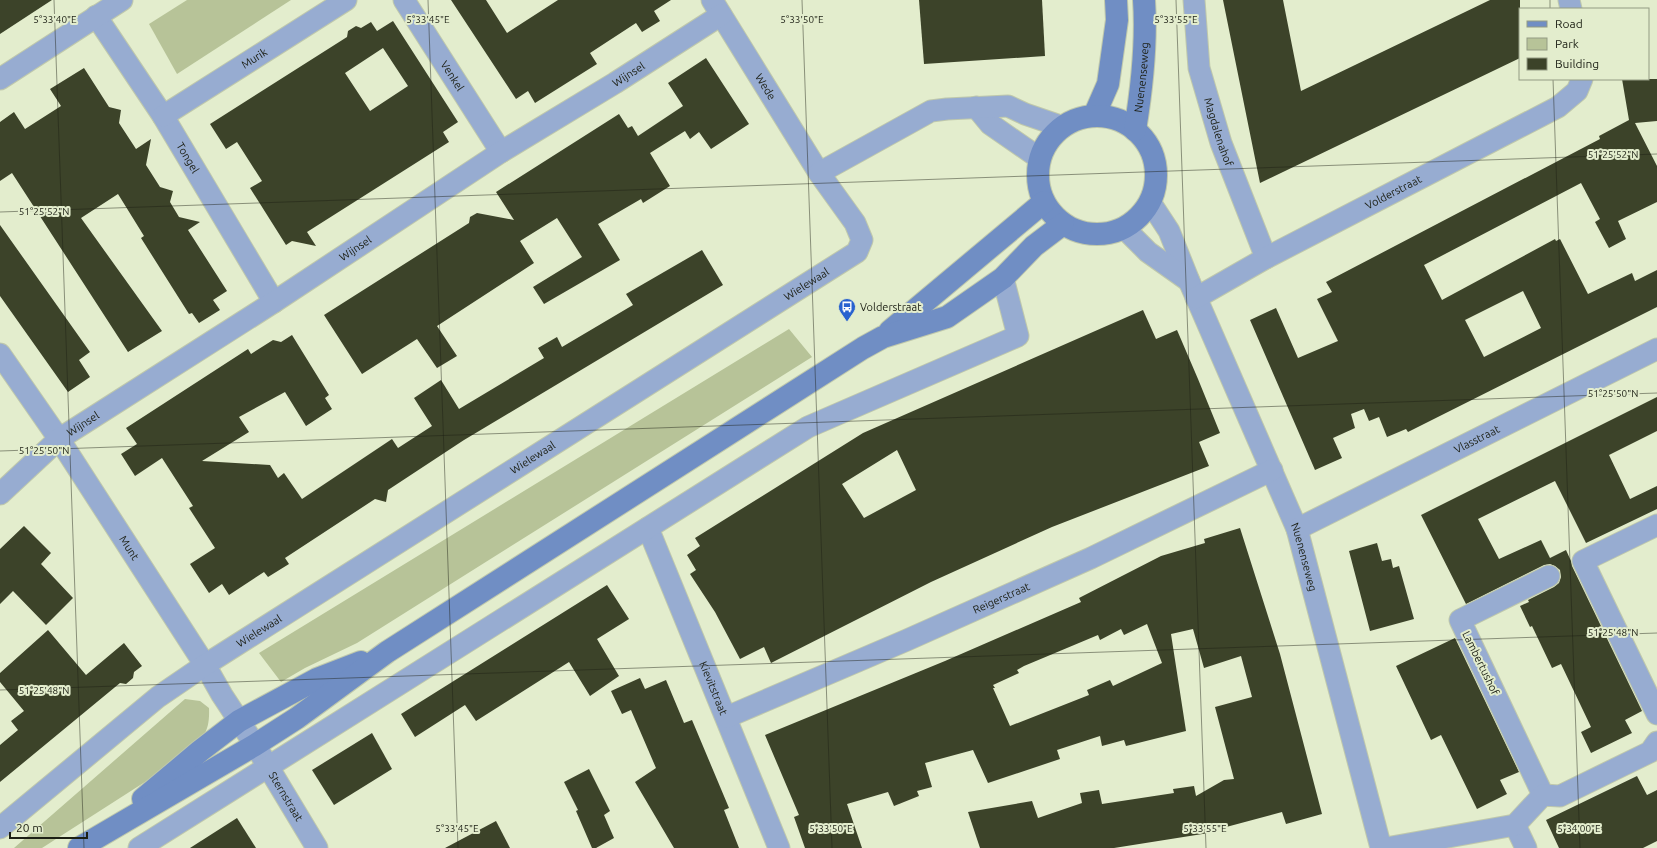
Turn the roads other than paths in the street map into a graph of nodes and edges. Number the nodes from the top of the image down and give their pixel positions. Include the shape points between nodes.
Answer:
1 (122, 0) edge
2 (346, 0) edge
3 (404, 0) edge
4 (1116, 0) edge
5 (1144, 0) edge
6 (1194, 0) edge
7 (716, 7) edge
8 (96, 16) junction
9 (0, 79) edge
10 (1582, 80) edge
11 (976, 107) junction
12 (163, 116) junction
13 (1094, 116) junction
14 (1063, 127) junction
15 (1135, 130) junction
16 (501, 152) junction
17 (1039, 158) junction
18 (819, 173) junction
19 (1044, 202) junction
20 (1150, 202) junction
21 (1063, 224) junction
22 (1124, 228) junction
23 (1266, 258) junction
24 (1003, 278) junction
25 (1192, 289) junction
26 (274, 302) junction
27 (883, 337) junction
28 (1657, 349) edge
29 (0, 354) edge
30 (59, 439) junction
31 (1272, 470) junction
32 (0, 494) edge
33 (1657, 525) edge
34 (648, 528) junction
35 (1297, 529) junction
36 (1549, 576) dead end
37 (387, 652) junction
38 (205, 665) junction
39 (1657, 714) edge
40 (727, 717) junction
41 (239, 721) junction
42 (1657, 742) edge
43 (255, 745) junction
44 (268, 768) junction
45 (1543, 796) junction
46 (1515, 825) junction
47 (112, 827) junction
48 (0, 828) edge
49 (79, 848) edge
50 (140, 848) edge
51 (317, 848) edge
52 (779, 848) edge
53 (1381, 848) edge
54 (1386, 848) edge
55 (1526, 848) edge

1 - 8 street
2 - 12 street, Murik
3 - 16 street, Venkel
4 - 13 main road via 1117,20 1108,84
5 - 15 main road, Nuenenseweg via 1146,18 1141,95
6 - 23 street, Magdalenahof via 1199,68 1221,143
7 - 16 street, Wijnsel via 615,83
7 - 18 street, Wede
8 - 9 street
8 - 12 street, Tongel
10 - 23 street, Volderstraat via 1577,91 1558,107
11 - 14 street via 1008,106
11 - 17 street via 990,124
11 - 18 street via 931,111
12 - 26 street, Tongel
13 - 14 main road via 1078,119
13 - 15 main road via 1116,119
14 - 17 main road
15 - 20 main road via 1151,151 1157,177
16 - 26 street, Wijnsel
17 - 19 main road via 1037,172
18 - 38 street, Wielewaal via 855,223 862,240 857,252
19 - 21 main road
19 - 27 main road
20 - 22 main road via 1139,217
20 - 25 street, Nuenenseweg via 1169,231
21 - 22 main road via 1082,233 1103,235
21 - 24 main road via 1034,246
22 - 25 street
23 - 25 street, Volderstraat
24 - 27 main road via 947,317
24 - 34 street via 1018,336 808,428
25 - 31 street, Nuenenseweg
26 - 30 street, Wijnsel
27 - 37 main road
28 - 35 street, Vlasstraat
29 - 30 street, Munt
30 - 32 street, Wijnsel
30 - 38 street, Munt
31 - 35 street, Nuenenseweg
31 - 40 street, Reigerstraat via 1091,558
33 - 39 street via 1582,561
34 - 40 street, Kievitstraat
34 - 44 street
35 - 53 street, Nuenenseweg
36 - 45 street, Lambertushof via 1460,620
37 - 41 main road via 317,678
37 - 43 main road via 297,718
38 - 41 street, Munt
38 - 48 street, Wielewaal via 158,697
40 - 52 street, Kievitstraat
41 - 43 street, Munt
41 - 47 main road
42 - 45 street via 1650,752 1560,796
43 - 44 street, Sternstraat
43 - 47 main road
44 - 50 street
44 - 51 street, Sternstraat
45 - 46 street
46 - 54 street
46 - 55 street
47 - 49 main road

